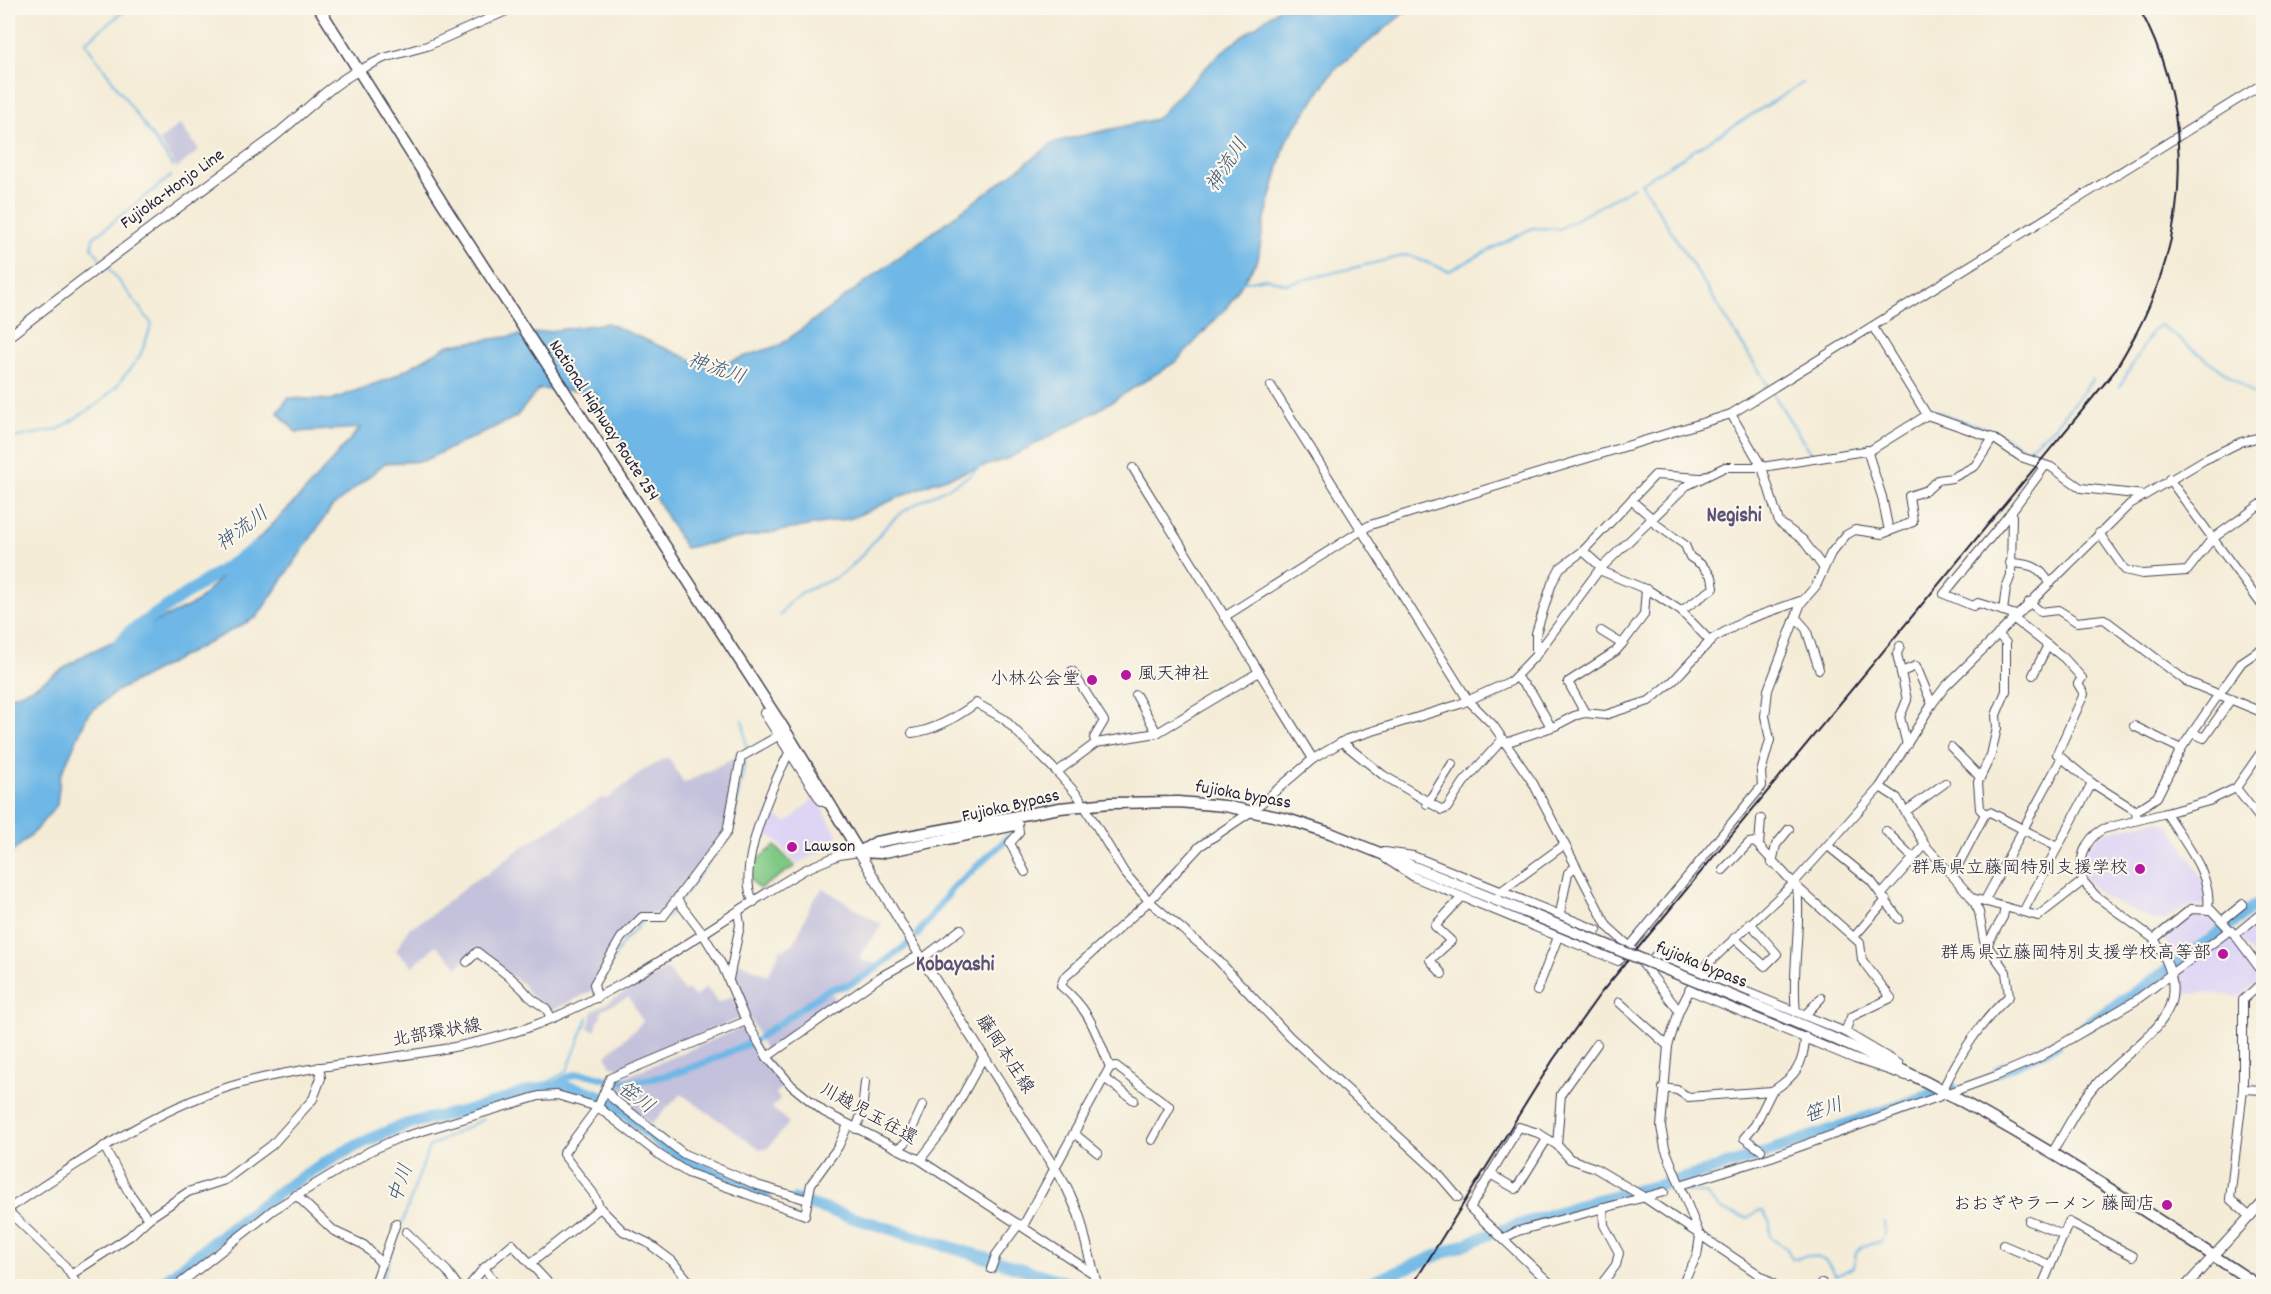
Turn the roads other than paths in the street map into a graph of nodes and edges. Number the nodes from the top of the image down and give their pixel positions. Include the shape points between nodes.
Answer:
1 (319, 8) edge
2 (513, 8) edge
3 (362, 75) junction
4 (2264, 83) edge
5 (1873, 327) junction
6 (8, 337) edge
7 (1270, 386) dead end
8 (1731, 414) junction
9 (1928, 415) junction
10 (2264, 436) edge
11 (1993, 438) junction
12 (1867, 450) junction
13 (2045, 466) junction
14 (1762, 467) junction
15 (1133, 468) dead end
16 (1700, 478) junction
17 (2169, 479) junction
18 (2144, 495) junction
19 (1631, 500) junction
20 (2264, 502) edge
21 (2012, 512) junction
22 (1651, 519) junction
23 (1361, 530) junction
24 (1889, 531) junction
25 (2099, 533) junction
26 (2212, 539) junction
27 (1583, 551) junction
28 (2010, 563) junction
29 (1823, 567) junction
30 (1600, 568) junction
31 (2049, 583) junction
32 (1646, 589) junction
33 (1803, 600) junction
34 (2029, 602) junction
35 (2264, 608) edge
36 (1681, 611) junction
37 (2003, 611) junction
38 (1224, 616) junction
39 (2015, 616) junction
40 (1794, 621) junction
41 (1601, 631) dead end
42 (1998, 634) junction
43 (1711, 642) junction
44 (1622, 644) junction
45 (2048, 645) junction
46 (1900, 646) dead end
47 (2264, 647) edge
48 (1536, 655) junction
49 (1819, 669) dead end
50 (1072, 670) dead end
51 (1259, 672) junction
52 (1901, 672) junction
53 (2033, 675) dead end
54 (1516, 677) junction
55 (2219, 694) junction
56 (1136, 695) dead end
57 (2231, 699) junction
58 (1468, 700) junction
59 (1932, 704) junction
60 (764, 713) dead end
61 (1585, 713) junction
62 (2264, 713) edge
63 (2134, 726) dead end
64 (1551, 727) junction
65 (912, 733) dead end
66 (1157, 733) junction
67 (2193, 733) junction
68 (778, 736) junction
69 (1504, 741) junction
70 (1342, 742) junction
71 (1096, 743) junction
72 (1907, 745) junction
73 (1951, 747) dead end
74 (2264, 748) edge
75 (2181, 749) junction
76 (789, 753) junction
77 (1313, 759) junction
78 (2061, 759) junction
79 (1452, 764) dead end
80 (1058, 772) junction
81 (1980, 777) junction
82 (1945, 783) dead end
83 (2092, 783) junction
84 (1880, 787) junction
85 (2236, 788) junction
86 (1427, 804) junction
87 (833, 805) junction
88 (1085, 806) junction
89 (1252, 811) junction
90 (1906, 811) junction
91 (2166, 813) junction
92 (1985, 814) junction
93 (2137, 816) junction
94 (1761, 819) dead end
95 (1018, 824) junction
96 (2264, 824) edge
97 (2024, 829) junction
98 (1789, 830) dead end
99 (1886, 831) dead end
100 (1564, 844) junction
101 (1759, 845) junction
102 (1925, 845) junction
103 (1828, 846) junction
104 (2058, 847) junction
105 (1375, 850) junction
106 (860, 852) junction
107 (1913, 858) junction
108 (1772, 863) junction
109 (1575, 867) junction
110 (1723, 870) dead end
111 (1025, 872) dead end
112 (1953, 875) junction
113 (2083, 881) junction
114 (1795, 885) junction
115 (1500, 891) junction
116 (1462, 897) junction
117 (1884, 897) junction
118 (1972, 898) junction
119 (677, 900) junction
120 (1149, 901) junction
121 (754, 902) junction
122 (1984, 902) junction
123 (2243, 904) dead end
124 (2005, 907) junction
125 (2208, 910) junction
126 (2264, 911) edge
127 (738, 912) junction
128 (2023, 912) junction
129 (1560, 915) junction
130 (1899, 919) dead end
131 (2222, 921) junction
132 (1750, 923) junction
133 (1607, 926) junction
134 (961, 929) dead end
135 (1597, 930) junction
136 (2232, 932) junction
137 (703, 934) junction
138 (1556, 936) junction
139 (1854, 937) junction
140 (1734, 938) junction
141 (2154, 939) junction
142 (1580, 945) junction
143 (1987, 945) junction
144 (1629, 946) junction
145 (921, 957) junction
146 (467, 962) dead end
147 (1644, 967) junction
148 (2172, 971) junction
149 (1699, 972) junction
150 (1442, 974) dead end
151 (2264, 974) edge
152 (729, 981) junction
153 (2264, 981) edge
154 (1689, 990) junction
155 (1537, 991) dead end
156 (597, 998) junction
157 (1821, 998) dead end
158 (1618, 1002) dead end
159 (1678, 1011) junction
160 (1796, 1012) junction
161 (1805, 1015) junction
162 (551, 1018) junction
163 (746, 1021) junction
164 (1845, 1032) junction
165 (1805, 1037) junction
166 (1597, 1044) dead end
167 (1668, 1046) junction
168 (984, 1056) junction
169 (767, 1057) junction
170 (1110, 1067) junction
171 (320, 1068) junction
172 (1104, 1078) junction
173 (865, 1082) dead end
174 (1927, 1083) junction
175 (1663, 1088) junction
176 (2243, 1089) junction
177 (2264, 1090) edge
178 (1772, 1091) junction
179 (605, 1092) junction
180 (1945, 1092) junction
181 (1134, 1100) dead end
182 (923, 1106) dead end
183 (598, 1107) junction
184 (852, 1127) junction
185 (1075, 1134) junction
186 (1548, 1139) junction
187 (1152, 1140) dead end
188 (1557, 1145) junction
189 (104, 1146) junction
190 (898, 1149) junction
191 (1761, 1150) dead end
192 (1098, 1153) dead end
193 (2052, 1153) junction
194 (920, 1160) junction
195 (1056, 1169) junction
196 (1490, 1174) junction
197 (1682, 1188) junction
198 (1664, 1192) dead end
199 (296, 1194) junction
200 (1641, 1196) junction
201 (1458, 1197) dead end
202 (808, 1200) junction
203 (2264, 1201) edge
204 (1604, 1207) junction
205 (600, 1208) junction
206 (8, 1210) edge
207 (2249, 1216) junction
208 (148, 1219) junction
209 (2029, 1221) dead end
210 (396, 1222) dead end
211 (1021, 1225) junction
212 (406, 1232) dead end
213 (1500, 1234) junction
214 (2063, 1235) junction
215 (1700, 1236) junction
216 (2002, 1245) dead end
217 (2133, 1256) dead end
218 (2215, 1257) junction
219 (531, 1263) junction
220 (382, 1264) junction
221 (2050, 1265) junction
222 (484, 1268) junction
223 (991, 1269) dead end
224 (72, 1274) junction
225 (688, 1280) dead end
226 (1096, 1281) edge
227 (78, 1287) edge
228 (177, 1287) edge
229 (374, 1287) edge
230 (458, 1287) edge
231 (469, 1287) edge
232 (498, 1287) edge
233 (551, 1287) edge
234 (1553, 1287) edge
235 (1600, 1287) edge
236 (1681, 1287) edge
237 (1776, 1287) edge
238 (2042, 1287) edge
239 (2186, 1287) edge
240 (2259, 1287) edge

1 - 3 highway, National Highway Route 254
2 - 3 street via 427,46 384,58
3 - 6 main road, Fujioka-Honjo Line via 336,83 268,142 179,205
3 - 87 highway, National Highway Route 254
4 - 5 street
5 - 8 street
5 - 9 street
7 - 23 street
8 - 14 street
8 - 23 street
9 - 11 street
9 - 12 street
10 - 17 street via 2241,442
11 - 13 street via 2021,457
11 - 24 street via 1975,466 1909,496 1913,522
12 - 14 street
12 - 24 street
13 - 18 street via 2081,488
13 - 21 street
14 - 16 street via 1725,467
14 - 29 street via 1779,522 1803,540
15 - 38 street
16 - 19 street via 1655,475
16 - 22 street
17 - 18 street
17 - 26 street
18 - 25 street
19 - 22 street
19 - 27 street
20 - 26 street
21 - 28 street
21 - 37 street via 1944,594 1973,606 1978,603
22 - 30 street
22 - 36 street via 1685,545 1690,557 1712,577 1713,588
23 - 38 street
23 - 58 street
24 - 29 street via 1882,534 1856,530 1846,535
25 - 26 street via 2125,570 2142,574 2187,571
25 - 31 street
26 - 35 street
27 - 30 street
27 - 48 street via 1560,568 1552,583 1536,633
28 - 31 street via 2032,564 2044,572
28 - 37 street
29 - 33 street via 1816,586
30 - 32 street
30 - 48 street
31 - 34 street
32 - 36 street
32 - 44 street via 1644,615
33 - 40 street
33 - 43 street via 1746,620
34 - 39 street
34 - 55 street via 2041,612 2058,610 2077,622 2104,619 2186,681
36 - 43 street
37 - 39 street
38 - 51 street
39 - 42 street
39 - 45 street
40 - 49 street via 1798,620 1806,629
40 - 144 street via 1768,690 1765,716 1770,740 1761,772 1762,786
41 - 44 street
42 - 59 street
42 - 81 street via 2006,644 2006,691 1996,715 1991,756
43 - 61 street via 1649,701 1605,715
44 - 61 street via 1568,682
45 - 53 street
45 - 78 street via 2082,678 2078,684 2084,694 2057,754
46 - 52 street via 1897,654
47 - 55 street via 2242,662
48 - 54 street
50 - 71 street via 1104,721 1094,738
51 - 66 street
51 - 77 street
52 - 59 street via 1916,666
52 - 72 street via 1907,700 1900,717
54 - 58 street
54 - 64 street via 1532,693
55 - 57 street
55 - 67 street
56 - 66 street
57 - 62 street
57 - 67 street via 2204,738
58 - 69 street
58 - 70 street
59 - 72 street
60 - 68 street
61 - 64 street
63 - 75 street
64 - 69 street
65 - 80 street via 933,729 976,703 1004,719
66 - 71 street
67 - 75 street
68 - 76 street
68 - 119 street via 741,757 727,832
69 - 86 street via 1464,782 1447,808
69 - 100 street via 1533,783
70 - 77 street
70 - 86 street via 1383,776
71 - 80 street
72 - 84 street
73 - 81 street
74 - 85 street
75 - 93 street via 2157,797
76 - 87 street via 821,801
76 - 121 street via 751,847 748,883
77 - 89 street
78 - 83 street
78 - 97 street
79 - 86 street
80 - 88 street
81 - 92 street via 1980,809
82 - 90 street
83 - 93 street
83 - 104 street
84 - 90 street via 1897,798
84 - 103 street
85 - 91 street via 2190,808
85 - 96 street
87 - 106 highway, National Highway Route 254
88 - 89 highway, fujioka bypass via 1178,802
88 - 95 highway, Fujioka Bypass
88 - 106 highway, Fujioka Bypass via 914,834 876,842
88 - 120 street via 1125,872
89 - 105 highway, fujioka bypass
89 - 120 street via 1200,846
90 - 102 street
91 - 93 street
91 - 125 street via 2204,875 2210,895
92 - 97 street via 1990,812
92 - 112 street
93 - 113 street via 2094,834 2083,849
94 - 101 street
95 - 106 highway, Fujioka Bypass via 880,853
95 - 111 street via 1019,833 1010,843
97 - 104 street
97 - 122 street
98 - 108 street via 1776,845
99 - 107 street
100 - 109 street
100 - 115 street
101 - 108 street
101 - 110 street via 1749,843
102 - 107 street
102 - 112 street
103 - 114 street
103 - 117 street via 1860,870
104 - 128 street
105 - 115 street via 1413,856
105 - 116 street via 1414,877
105 - 174 highway, fujioka bypass, bridge via 1857,1048
106 - 121 street, 北部環状線 via 815,865
106 - 145 main road, 藤岡本庄線
107 - 117 street
108 - 114 street
109 - 129 street via 1568,873
109 - 133 street
112 - 118 street
113 - 128 street via 2038,916
113 - 141 street via 2096,896
114 - 132 street
114 - 139 street
114 - 160 street via 1799,920 1793,984
115 - 129 street
116 - 138 street
116 - 150 street via 1435,927 1451,941 1430,960
117 - 130 street
117 - 139 street
118 - 122 street
118 - 143 street
119 - 137 street, 川越児玉往還
119 - 156 street via 663,917 642,917 621,938 594,984
120 - 170 street via 1064,978 1061,986 1080,1001
120 - 201 street via 1217,958 1290,1036 1434,1169
121 - 127 street, 北部環状線
122 - 124 street
123 - 131 street
124 - 128 street
124 - 143 street
125 - 131 street
125 - 141 street via 2184,913
126 - 136 street
127 - 137 street, 北部環状線
127 - 152 street via 740,925
129 - 135 street
129 - 138 street
131 - 136 street
132 - 140 street
132 - 140 street via 1777,954 1765,966
133 - 135 street
133 - 144 street
134 - 145 street
135 - 142 street
136 - 148 street
136 - 151 street
137 - 152 street, 川越児玉往還
137 - 156 street, 北部環状線
138 - 142 street
138 - 155 street
139 - 164 street via 1860,943 1862,960 1891,998 1851,1017
140 - 149 street
141 - 148 street
142 - 144 street via 1618,961
143 - 180 street via 2006,972 2009,996 1960,1054
144 - 147 street
145 - 168 main road, 藤岡本庄線
145 - 169 street via 880,977
146 - 162 street via 477,952 524,987
147 - 149 street via 1656,955
147 - 159 street
148 - 180 street via 2135,1001 2038,1058
148 - 193 street via 2172,1000 2164,1017 2151,1035 2098,1081
149 - 154 street
149 - 160 street
152 - 163 street, 川越児玉往還
153 - 176 street via 2242,1000
154 - 159 street
154 - 165 street
156 - 162 street, 北部環状線
157 - 161 street
158 - 167 street
159 - 167 street
160 - 161 street
161 - 164 street
162 - 171 street, 北部環状線 via 491,1040 450,1049
163 - 169 street, 川越児玉往還
163 - 179 street via 610,1078
164 - 174 street
165 - 174 street via 1886,1071
165 - 178 street via 1804,1058 1790,1080
166 - 188 street via 1561,1095
167 - 175 street
168 - 194 street via 948,1123
168 - 195 main road, 藤岡本庄線
169 - 184 street, 川越児玉往還 via 809,1101
170 - 172 street
170 - 187 street via 1116,1066 1170,1107
171 - 189 street, 北部環状線 via 277,1074 211,1093 151,1119
171 - 208 street via 321,1078 313,1099 272,1145 225,1180 188,1192
172 - 181 street
172 - 185 street
173 - 184 street via 862,1112
174 - 180 highway, fujioka bypass
175 - 178 street via 1688,1097
175 - 197 street via 1661,1127 1665,1148
176 - 177 street
176 - 207 street via 2230,1199
178 - 191 street via 1744,1138
179 - 183 street
179 - 202 street via 684,1154 757,1185
180 - 193 highway, fujioka bypass
180 - 197 street
182 - 190 street via 906,1142
183 - 199 street via 557,1095 522,1100 396,1139
183 - 202 street via 688,1173 805,1215
183 - 205 street via 563,1154
184 - 190 street, 川越児玉往還
184 - 202 street via 811,1184
185 - 192 street
185 - 195 street
186 - 188 street
186 - 196 street via 1519,1127
186 - 196 street via 1516,1189
188 - 200 street via 1570,1159 1595,1168
189 - 206 street, 北部環状線
189 - 208 street
190 - 194 street, 川越児玉往還
193 - 218 highway, fujioka bypass
194 - 211 street, 川越児玉往還
195 - 211 street
195 - 226 main road, 藤岡本庄線 via 1079,1215
196 - 213 street via 1470,1208
197 - 215 street
198 - 200 street
199 - 220 street via 334,1231 364,1245
199 - 228 street
200 - 204 street
200 - 215 street
203 - 207 main road
204 - 213 street
204 - 235 street via 1604,1225 1619,1253
205 - 219 street
205 - 225 street via 623,1231 672,1261
206 - 224 street
207 - 218 main road
208 - 224 street via 130,1236
209 - 214 street
210 - 220 street
211 - 223 street via 996,1255
211 - 226 street, 川越児玉往還
212 - 230 street
213 - 234 street
214 - 217 street via 2068,1222
214 - 221 street
215 - 236 street via 1697,1256
215 - 237 street
216 - 221 street
218 - 239 main road
218 - 240 highway, fujioka bypass
219 - 222 street via 512,1244
219 - 233 street
220 - 229 street
221 - 238 street
222 - 231 street
222 - 232 street
224 - 227 street

